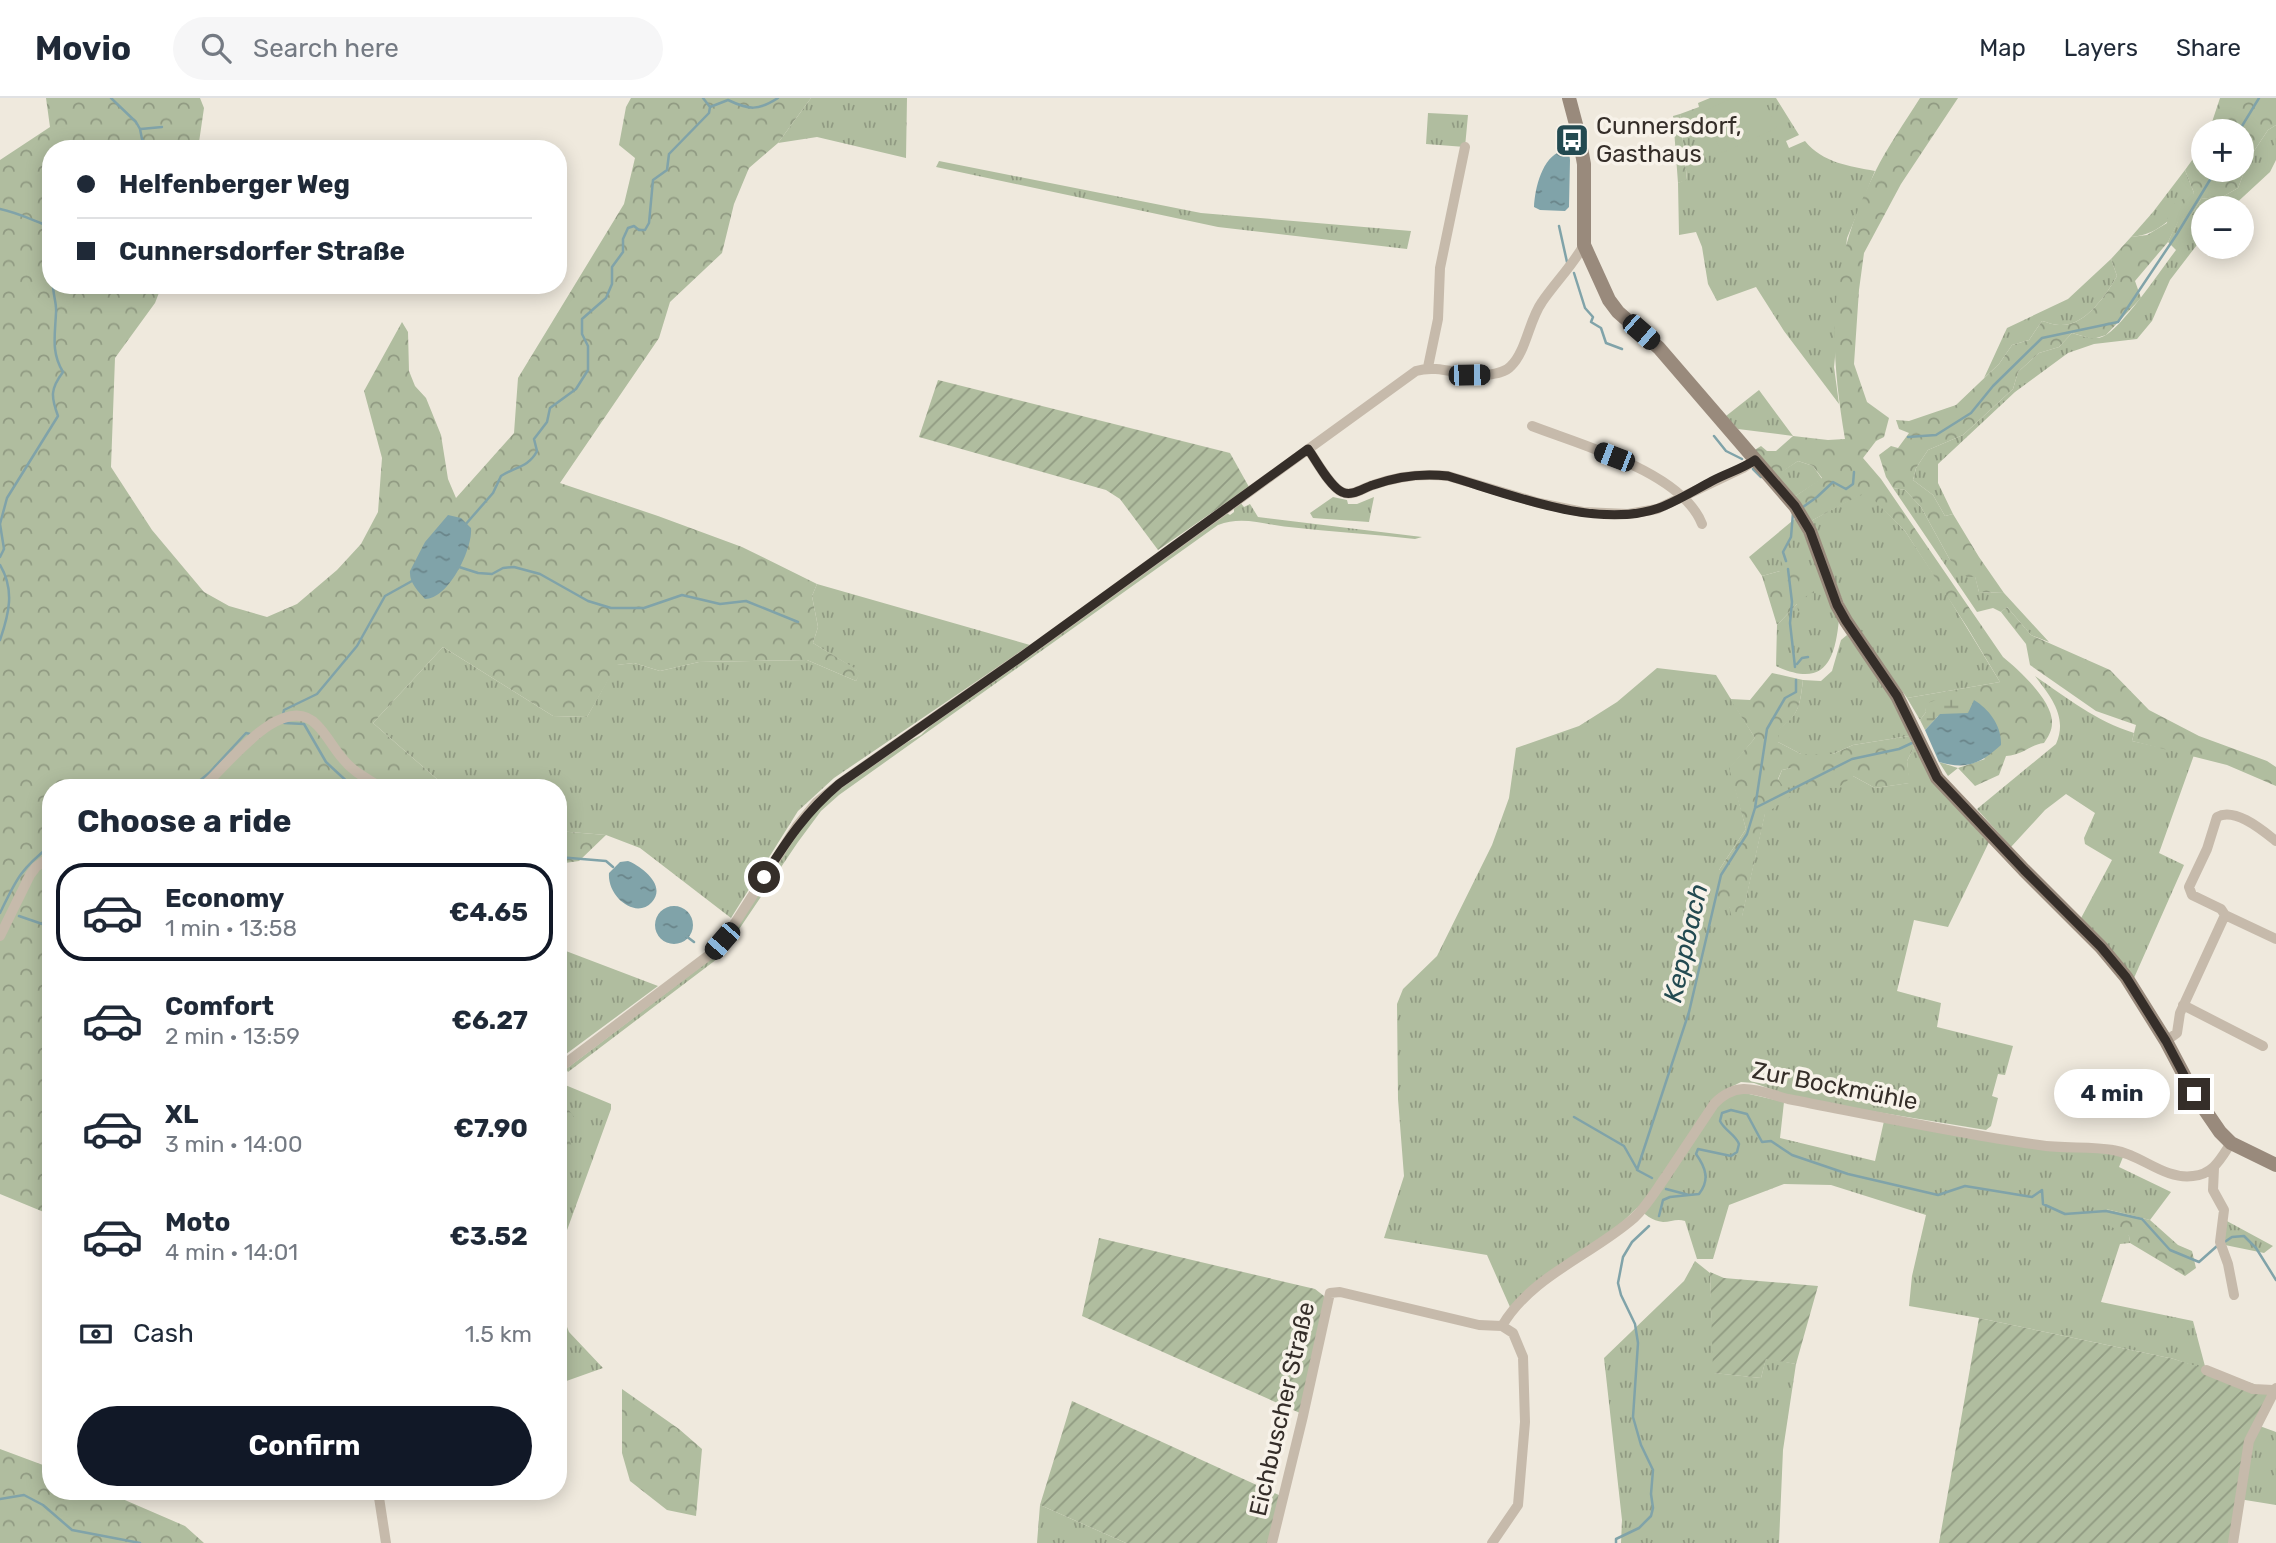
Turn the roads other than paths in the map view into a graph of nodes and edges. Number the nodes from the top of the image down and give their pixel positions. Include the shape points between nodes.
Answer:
1 (1569, 98) edge
2 (1465, 147) dead end
3 (1584, 245) junction
4 (1572, 266) junction
5 (1593, 268) junction
6 (1428, 367) junction
7 (1532, 426) dead end
8 (1308, 449) junction
9 (1755, 460) junction
10 (1684, 497) junction
11 (1702, 524) dead end
12 (211, 779) edge
13 (368, 779) edge
14 (2276, 841) edge
15 (42, 863) edge
16 (2225, 915) junction
17 (0, 936) edge
18 (2276, 939) edge
19 (2183, 1005) junction
20 (2166, 1041) junction
21 (2263, 1046) dead end
22 (567, 1062) edge
23 (2231, 1143) junction
24 (2276, 1165) edge
25 (2214, 1168) junction
26 (2234, 1295) dead end
27 (1502, 1326) junction
28 (2206, 1370) dead end
29 (2275, 1389) edge
30 (379, 1500) edge
31 (386, 1543) edge
32 (1272, 1543) edge
33 (1492, 1543) edge
34 (2233, 1543) edge

1 - 3 street via 1584,164
2 - 6 street via 1440,268 1438,318
3 - 4 street
3 - 5 street
4 - 5 street
4 - 6 street via 1542,302 1511,366 1499,373 1469,375
5 - 9 street via 1618,312 1659,348
6 - 8 street
7 - 10 street via 1635,466
8 - 10 street via 1334,486 1348,494 1425,474 1600,514 1657,509
8 - 22 street via 817,802 709,956
9 - 10 street
9 - 20 street via 1782,489 1810,531 1837,605 1897,696 1937,778 2101,947 2133,986
10 - 11 street
12 - 13 street via 262,729 281,717 294,716 316,723 344,761
14 - 16 street via 2240,818 2217,817 2189,887 2192,895
15 - 17 street via 30,875
16 - 18 street
16 - 19 street
19 - 20 street via 2177,1033
19 - 21 street
20 - 23 street via 2210,1120
23 - 24 street
23 - 25 street
25 - 26 street via 2213,1190 2224,1210 2221,1245
25 - 27 street, Zur Bockmühle via 2202,1175 2179,1176 2123,1152 2039,1146 1737,1089 1714,1104 1643,1209 1527,1296
27 - 32 street, Eichbuscher Straße via 1330,1293
27 - 33 street via 1513,1334 1523,1357 1525,1422 1518,1505
28 - 29 street via 2253,1389
29 - 34 street via 2249,1441
30 - 31 street

